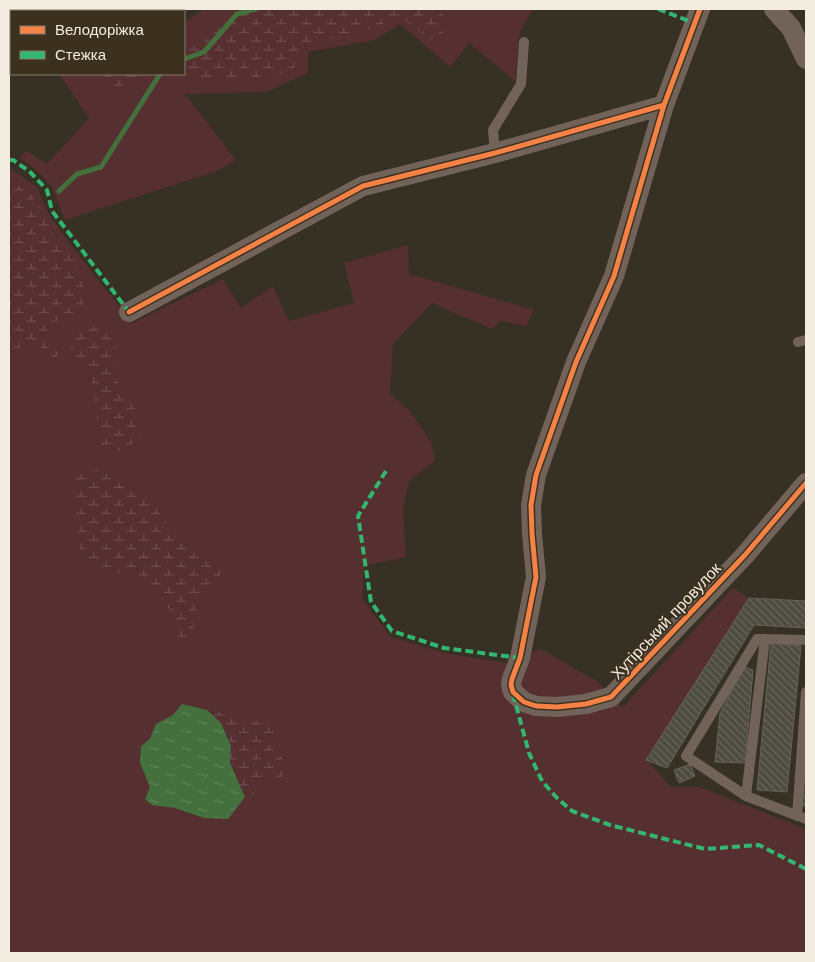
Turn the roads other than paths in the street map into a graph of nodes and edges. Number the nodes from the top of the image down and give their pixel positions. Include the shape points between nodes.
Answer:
1 (700, 9) edge
2 (774, 9) edge
3 (524, 42) dead end
4 (806, 59) edge
5 (664, 105) junction
6 (495, 153) junction
7 (129, 312) dead end
8 (806, 483) edge
9 (765, 639) junction
10 (806, 640) edge
11 (806, 692) edge
12 (746, 796) junction
13 (802, 817) edge

1 - 5 street
2 - 4 street via 791,28
3 - 6 lane via 521,84 493,130
5 - 6 street
5 - 8 street, Хутірський провулок via 614,276 576,362 536,475 531,505 536,577 520,658 512,679 513,692 524,702 536,706 586,704 611,697 745,555
6 - 7 street via 363,186
9 - 10 lane
9 - 12 lane
9 - 12 lane via 757,639 686,756
11 - 13 lane
12 - 13 lane

